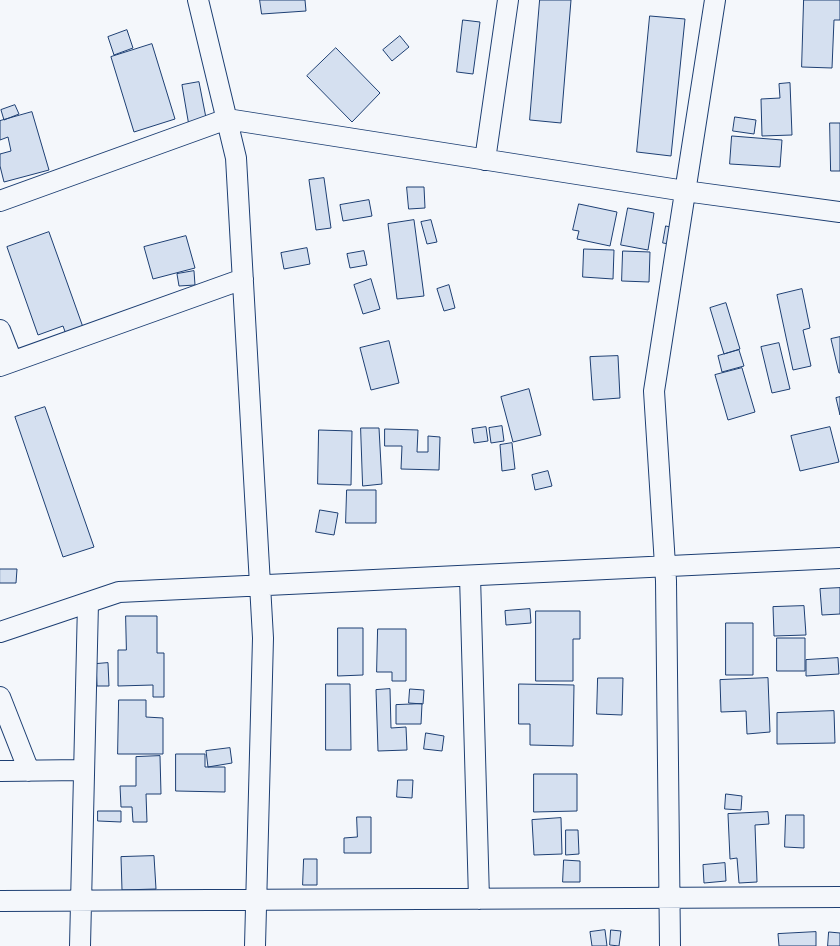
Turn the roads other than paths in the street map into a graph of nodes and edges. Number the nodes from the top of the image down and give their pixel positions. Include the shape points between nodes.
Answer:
1 (198, 0) edge
2 (508, 0) edge
3 (716, 0) edge
4 (227, 119) junction
5 (485, 160) junction
6 (685, 192) junction
7 (0, 201) edge
8 (840, 212) edge
9 (243, 279) junction
10 (0, 330) edge
11 (6, 364) edge
12 (840, 558) edge
13 (665, 566) junction
14 (470, 576) junction
15 (260, 585) junction
16 (88, 603) junction
17 (0, 632) edge
18 (0, 697) edge
19 (82, 770) junction
20 (0, 771) edge
21 (30, 771) junction
22 (840, 897) edge
23 (479, 898) junction
24 (670, 898) junction
25 (256, 899) junction
26 (81, 900) junction
27 (0, 901) edge
28 (80, 946) edge
29 (255, 946) edge
30 (670, 946) edge

1 - 4 street
2 - 5 street
3 - 6 street
4 - 5 street
4 - 7 street
4 - 9 street via 236,158
5 - 6 street
6 - 8 street
6 - 13 street via 654,391
9 - 11 street
9 - 15 street
10 - 11 street
12 - 13 street
13 - 14 street
13 - 24 street
14 - 15 street
14 - 23 street
15 - 16 street via 119,592
15 - 25 street via 263,638
16 - 17 street
16 - 19 street
18 - 21 street
19 - 21 street
19 - 26 street
20 - 21 street
22 - 24 street
23 - 24 street
23 - 25 street
24 - 30 street
25 - 26 street
25 - 29 street
26 - 27 street
26 - 28 street

